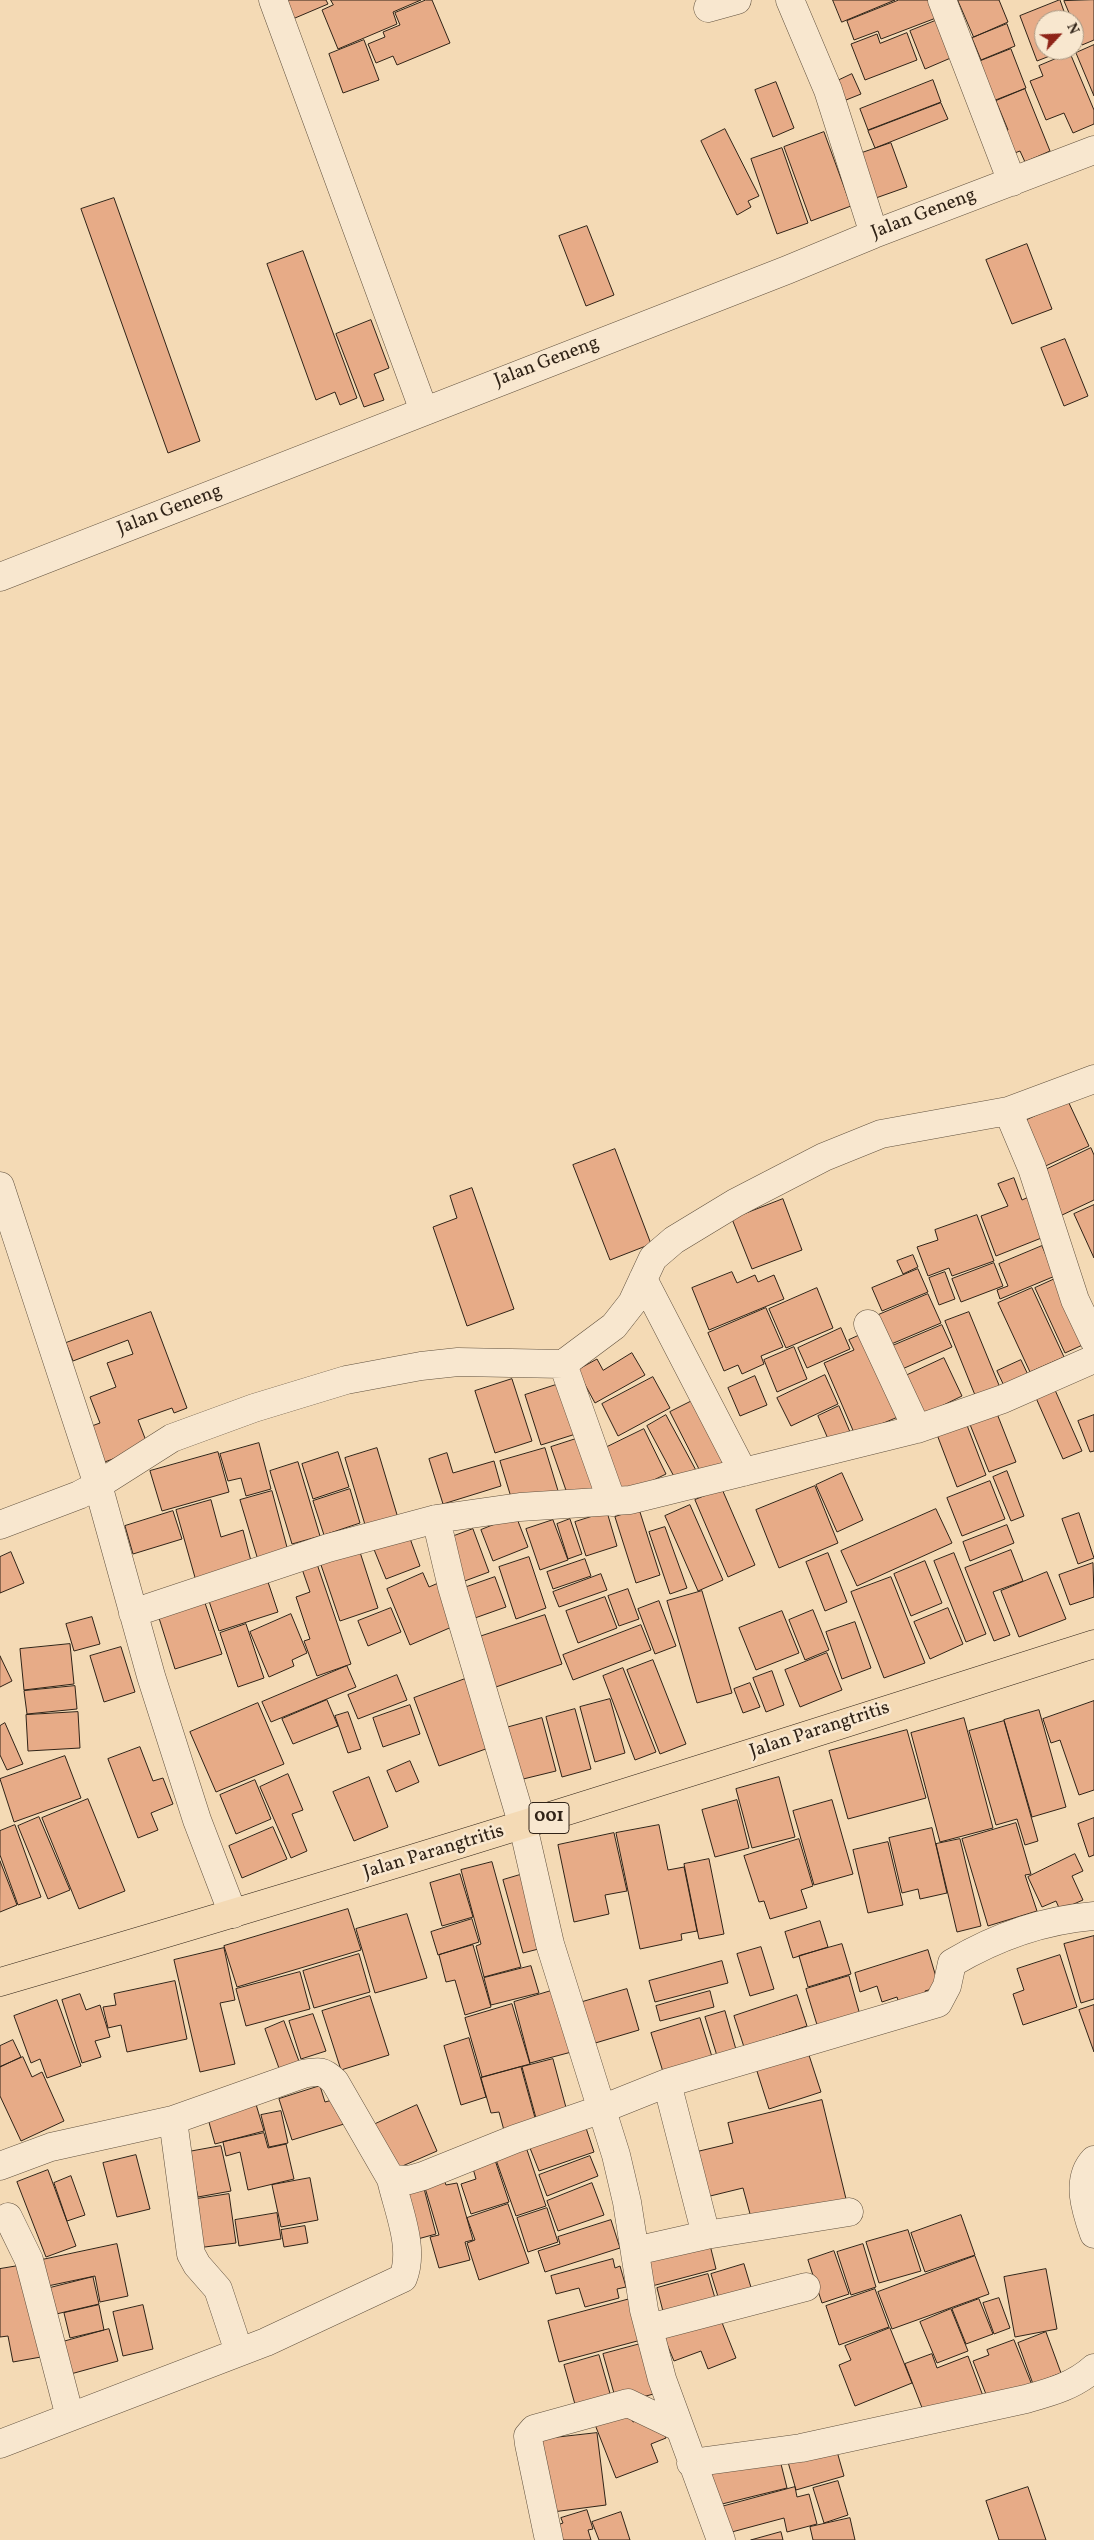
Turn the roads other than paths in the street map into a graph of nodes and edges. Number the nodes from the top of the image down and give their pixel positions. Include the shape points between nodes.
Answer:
1 (273, 0) edge
2 (737, 0) edge
3 (790, 0) edge
4 (942, 0) edge
5 (708, 8) dead end
6 (1094, 150) edge
7 (1012, 182) junction
8 (874, 234) junction
9 (424, 411) junction
10 (0, 577) edge
11 (1094, 1079) edge
12 (1008, 1111) junction
13 (0, 1186) edge
14 (643, 1278) junction
15 (868, 1324) dead end
16 (1094, 1340) edge
17 (1094, 1359) edge
18 (563, 1364) junction
19 (917, 1429) junction
20 (743, 1472) junction
21 (98, 1484) junction
22 (612, 1502) junction
23 (436, 1518) junction
24 (0, 1525) edge
25 (133, 1613) junction
26 (1094, 1644) edge
27 (523, 1826) junction
28 (233, 1914) junction
29 (1094, 1916) edge
30 (0, 1982) edge
31 (667, 2083) junction
32 (602, 2109) junction
33 (173, 2120) junction
34 (1094, 2160) edge
35 (0, 2166) edge
36 (391, 2180) junction
37 (849, 2212) dead end
38 (3, 2217) edge
39 (1094, 2234) edge
40 (706, 2235) junction
41 (636, 2251) junction
42 (806, 2287) dead end
43 (649, 2328) junction
44 (239, 2352) junction
45 (1094, 2368) edge
46 (70, 2417) junction
47 (678, 2427) junction
48 (0, 2444) edge
49 (691, 2463) junction
50 (549, 2540) edge
51 (721, 2540) edge

1 - 9 street
2 - 5 street
3 - 8 street via 828,90
4 - 7 street
6 - 7 street, Jalan Geneng
7 - 8 street, Jalan Geneng
8 - 9 street, Jalan Geneng
9 - 10 street, Jalan Geneng
11 - 12 street
12 - 14 street via 881,1134 824,1157 735,1203 674,1240 653,1258
12 - 16 street via 1032,1168 1075,1300
13 - 21 street
14 - 18 street via 632,1303 614,1326
14 - 20 street
15 - 19 street
17 - 19 street via 1003,1399
18 - 21 street via 458,1362 346,1380 254,1408 172,1438
18 - 22 street
19 - 20 street
20 - 22 street via 684,1489
21 - 24 street via 79,1495
21 - 25 street
22 - 23 street via 520,1507
23 - 25 street via 328,1548
23 - 27 street via 452,1587
25 - 28 street via 197,1820
26 - 27 main road, Jalan Parangtritis / 001
27 - 28 main road, Jalan Parangtritis / 001
27 - 32 street via 550,1944
28 - 30 main road, Jalan Parangtritis / 001
29 - 31 street via 1036,1926 984,1944 952,1963 947,1986 938,2003
31 - 32 street
31 - 40 street
32 - 36 street via 552,2125 439,2171 409,2180
32 - 41 street via 627,2202
33 - 35 street via 51,2147
33 - 36 street via 302,2074 326,2073 335,2082
33 - 44 street via 191,2254 218,2290
34 - 39 street via 1086,2168 1083,2193
36 - 44 street via 408,2249 403,2278
37 - 40 street
38 - 46 street via 29,2260
40 - 41 street
41 - 43 street
42 - 43 street
43 - 47 street
44 - 46 street
45 - 49 street via 1055,2391 1026,2399 801,2448
46 - 48 street
47 - 49 street
47 - 50 street via 628,2403 534,2429 528,2436 529,2444
49 - 51 street

